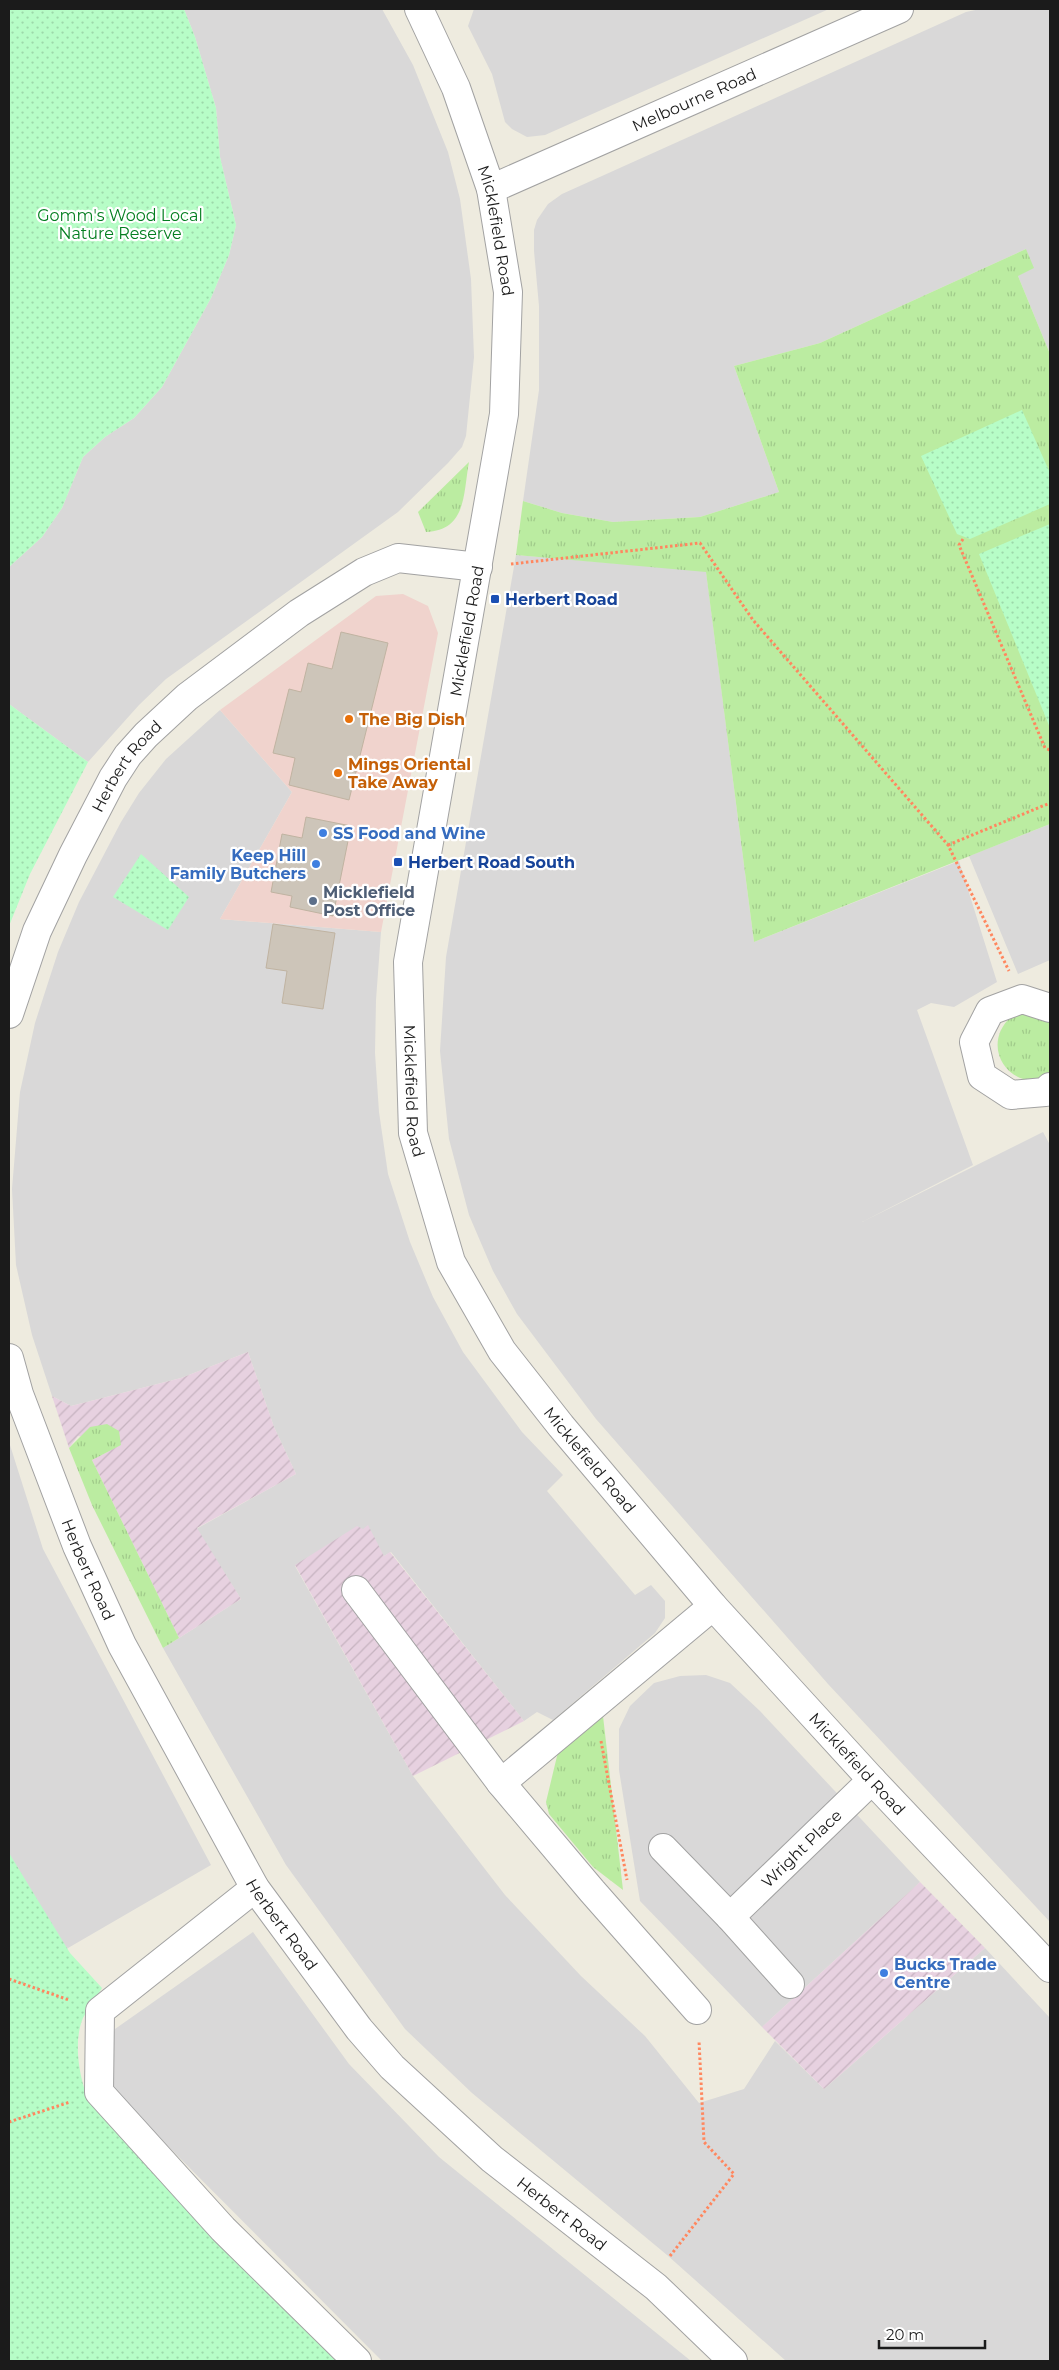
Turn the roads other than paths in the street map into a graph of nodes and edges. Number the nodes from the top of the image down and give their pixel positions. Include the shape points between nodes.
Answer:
1 (419, 9) edge
2 (899, 9) edge
3 (491, 189) junction
4 (478, 568) junction
5 (1050, 1008) edge
6 (9, 1014) edge
7 (1049, 1094) edge
8 (9, 1358) edge
9 (356, 1590) dead end
10 (713, 1606) junction
11 (872, 1780) junction
12 (501, 1783) junction
13 (663, 1848) dead end
14 (255, 1888) junction
15 (730, 1918) junction
16 (1050, 1968) edge
17 (790, 1984) dead end
18 (698, 2010) road end
19 (357, 2361) edge
20 (733, 2361) edge

1 - 3 street, Micklefield Road via 456,88
2 - 3 street, Melbourne Road
3 - 4 street, Micklefield Road via 508,292 505,404
4 - 6 street, Herbert Road via 398,558 364,572 299,614 187,697 146,735 113,778 73,855 37,931
4 - 10 street, Micklefield Road via 408,962 413,1133 451,1262 502,1351
5 - 7 street via 1022,999 990,1011 974,1042 982,1076 1011,1095
8 - 14 street, Herbert Road via 36,1440 77,1546 122,1645
9 - 12 street
10 - 11 street, Micklefield Road
10 - 12 street
11 - 15 street, Wright Place
11 - 16 street, Micklefield Road
12 - 18 street
13 - 15 street
14 - 19 street via 100,2011 99,2092 223,2229
14 - 20 street, Herbert Road via 359,2029 392,2067 492,2159 656,2287
15 - 17 street

